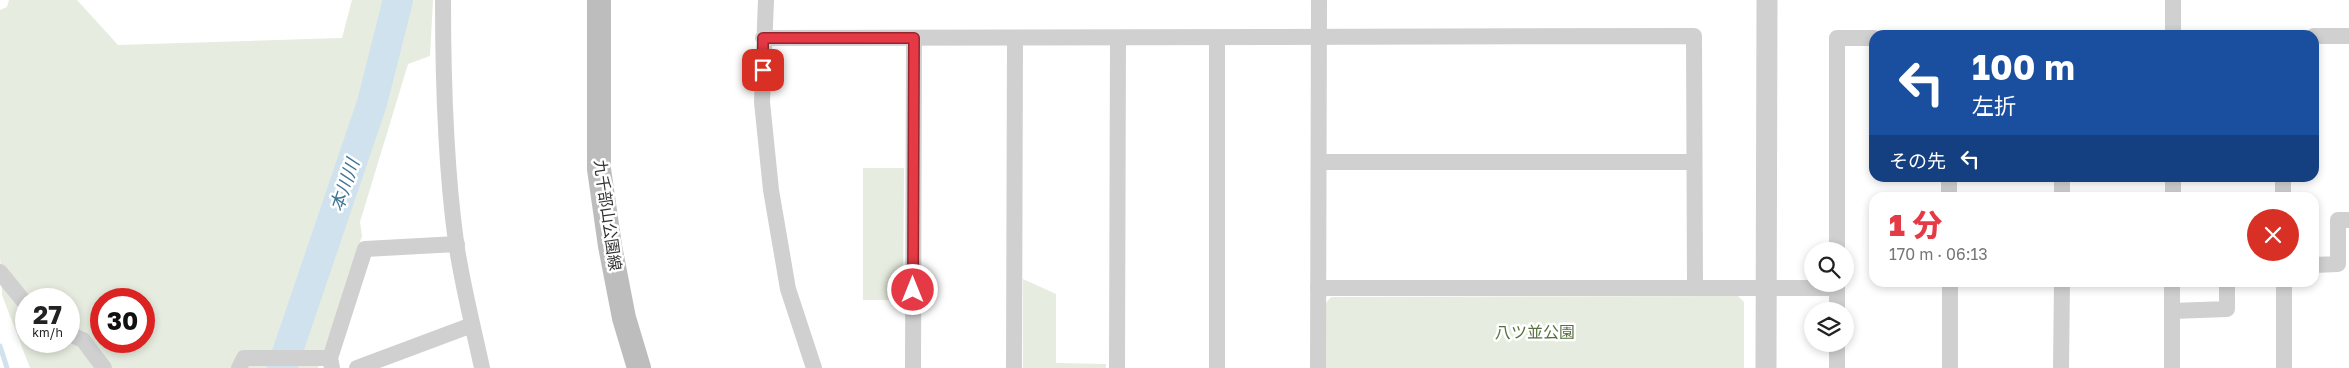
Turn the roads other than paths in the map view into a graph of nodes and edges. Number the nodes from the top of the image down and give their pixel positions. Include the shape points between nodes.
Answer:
1 (443, 0) edge
2 (599, 0) edge
3 (766, 0) edge
4 (1319, 0) edge
5 (1767, 0) edge
6 (2173, 0) edge
7 (2173, 30) edge
8 (2319, 36) edge
9 (2349, 36) edge
10 (763, 38) junction
11 (914, 38) junction
12 (1015, 38) junction
13 (1118, 38) junction
14 (1217, 38) junction
15 (1319, 38) junction
16 (1869, 38) edge
17 (1319, 162) junction
18 (1694, 162) junction
19 (2349, 220) edge
20 (1837, 242) edge
21 (456, 244) junction
22 (2319, 265) edge
23 (0, 272) edge
24 (1804, 287) edge
25 (1950, 287) edge
26 (2062, 287) edge
27 (2172, 287) edge
28 (2228, 287) edge
29 (2284, 287) edge
30 (1318, 288) junction
31 (1695, 288) junction
32 (1766, 288) junction
33 (15, 290) edge
34 (2172, 310) junction
35 (472, 325) junction
36 (80, 339) edge
37 (1837, 352) edge
38 (331, 363) edge
39 (104, 368) edge
40 (239, 368) edge
41 (358, 368) edge
42 (482, 368) edge
43 (639, 368) edge
44 (814, 368) edge
45 (913, 368) edge
46 (1014, 368) edge
47 (1117, 368) edge
48 (1217, 368) edge
49 (1318, 368) edge
50 (1766, 368) edge
51 (1837, 368) edge
52 (1950, 368) edge
53 (2062, 368) edge
54 (2172, 368) edge
55 (2284, 368) edge

1 - 21 street via 450,186
2 - 43 main road, 九千部山公園線 via 599,169 624,318
3 - 10 street
4 - 15 street
5 - 32 street
6 - 7 street
8 - 9 street
10 - 11 street
10 - 44 street via 762,102 771,190 788,289
11 - 12 street
11 - 45 street
12 - 13 street
12 - 46 street
13 - 14 street
13 - 47 street
14 - 15 street
14 - 48 street
15 - 17 street
15 - 18 street via 1694,36
16 - 20 street via 1837,38
17 - 18 street
17 - 30 street
18 - 31 street
19 - 22 street via 2338,220 2338,264
21 - 35 street
21 - 38 street via 365,249
23 - 33 street
24 - 32 street
25 - 52 street
26 - 53 street
27 - 34 street
28 - 34 street via 2227,309
29 - 55 street
30 - 31 street
30 - 49 street
31 - 32 street
32 - 50 street
34 - 54 street
35 - 41 street
35 - 42 street
36 - 39 street
37 - 51 street
38 - 40 street via 244,358

